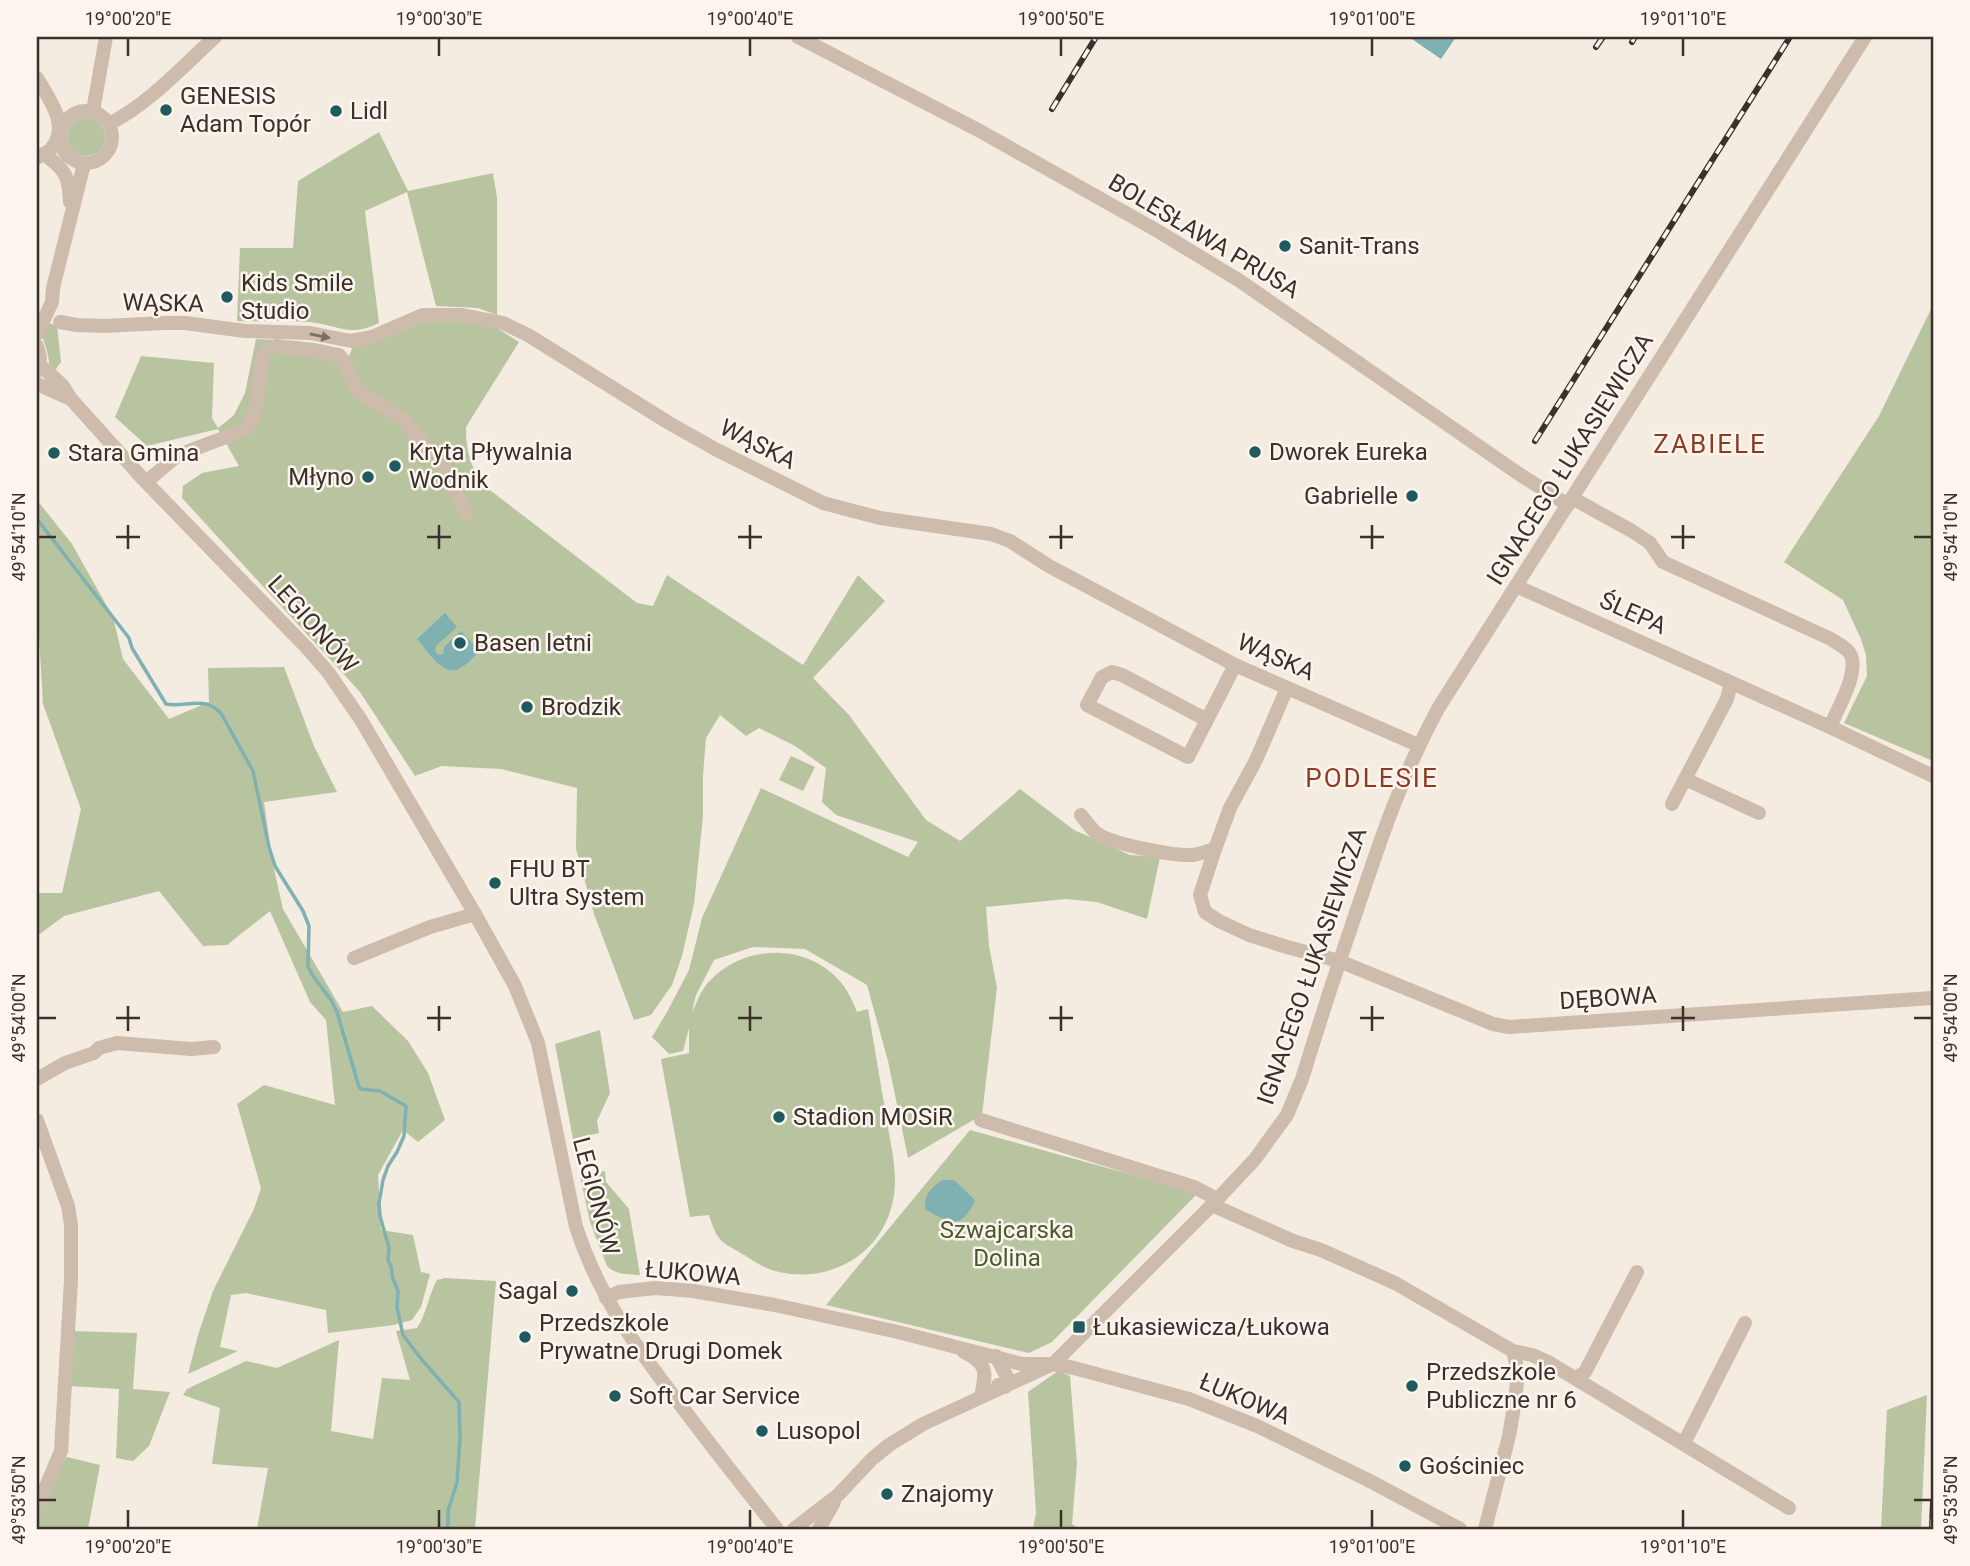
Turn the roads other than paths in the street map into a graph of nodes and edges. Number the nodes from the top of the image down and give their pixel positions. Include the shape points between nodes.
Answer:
1 (106, 37) edge
2 (215, 37) edge
3 (798, 37) edge
4 (1865, 37) edge
5 (37, 78) edge
6 (45, 92) junction
7 (87, 111) junction
8 (109, 124) junction
9 (60, 133) junction
10 (41, 158) edge
11 (77, 161) junction
12 (71, 218) junction
13 (53, 288) junction
14 (37, 313) edge
15 (60, 322) dead end
16 (37, 334) edge
17 (346, 340) junction
18 (37, 346) edge
19 (339, 355) junction
20 (38, 368) edge
21 (37, 384) edge
22 (72, 399) junction
23 (146, 482) junction
24 (1570, 501) junction
25 (466, 514) dead end
26 (1516, 586) junction
27 (1235, 665) junction
28 (1731, 682) junction
29 (1287, 688) junction
30 (1207, 720) junction
31 (1830, 727) junction
32 (1418, 745) junction
33 (1933, 776) edge
34 (1685, 779) junction
35 (1672, 804) dead end
36 (1759, 813) dead end
37 (1080, 815) dead end
38 (1214, 849) junction
39 (475, 914) junction
40 (354, 958) dead end
41 (1339, 961) junction
42 (1933, 998) edge
43 (214, 1047) dead end
44 (37, 1079) edge
45 (37, 1120) edge
46 (981, 1120) dead end
47 (1214, 1202) junction
48 (1637, 1272) dead end
49 (606, 1298) junction
50 (1745, 1324) dead end
51 (941, 1342) junction
52 (1513, 1351) junction
53 (996, 1356) junction
54 (1053, 1364) junction
55 (986, 1375) junction
56 (1576, 1378) junction
57 (1005, 1387) junction
58 (981, 1397) junction
59 (1684, 1443) junction
60 (838, 1495) junction
61 (37, 1502) edge
62 (1789, 1508) dead end
63 (777, 1529) edge
64 (794, 1529) edge
65 (819, 1529) edge
66 (1461, 1529) edge
67 (1485, 1529) edge

1 - 7 street
2 - 8 street via 160,88
3 - 24 street, BOLESŁAWA PRUSA via 981,131 1156,230 1240,281 1519,474
4 - 24 street, IGNACEGO ŁUKASIEWICZA
5 - 6 street
6 - 7 street via 68,109
6 - 9 street via 58,115
7 - 8 street
7 - 9 street via 68,117
8 - 11 street via 108,152 97,161
9 - 10 street
9 - 11 street via 63,151
10 - 11 street
10 - 12 street via 60,166 66,174
11 - 12 street
12 - 13 street
13 - 14 street
13 - 16 street via 52,302
15 -> 17 street, WĄSKA via 104,326 185,323
17 - 19 street
17 - 27 street, WĄSKA via 372,337 423,315 462,315 503,323 717,450 823,503 1010,541
18 - 20 street
19 - 23 street via 276,346 268,349 262,356 256,407 245,430 178,455
19 - 25 street via 357,391 404,421 449,474
20 - 22 street, LEGIONÓW via 63,386
21 - 22 street, LEGIONÓW
22 - 23 street, LEGIONÓW
23 - 39 street, LEGIONÓW via 328,672
24 - 26 street, IGNACEGO ŁUKASIEWICZA
24 - 31 street, BOLESŁAWA PRUSA via 1641,537 1663,562 1848,650 1853,671
26 - 28 street, ŚLEPA
26 - 32 street, IGNACEGO ŁUKASIEWICZA
27 - 29 street, WĄSKA
27 - 30 street
28 - 31 street, ŚLEPA
28 - 34 street via 1727,699
29 - 32 street, WĄSKA
29 - 38 street, DĘBOWA
30 - 30 street via 1188,757 1087,705 1102,677 1112,672
31 - 33 street, ŚLEPA
32 - 41 street, IGNACEGO ŁUKASIEWICZA
34 - 35 street
34 - 36 street
37 - 38 street via 1095,832 1121,843 1182,855
38 - 41 street, DĘBOWA via 1200,894 1205,912 1261,939
39 - 40 street
39 - 49 street, LEGIONÓW via 515,986 538,1043 576,1227
41 - 42 street, DĘBOWA via 1509,1027
41 - 47 street, IGNACEGO ŁUKASIEWICZA via 1287,1115 1255,1159
43 - 44 street via 117,1043
45 - 61 street via 68,1206 71,1280 61,1451
46 - 47 street via 1194,1187
47 - 52 street via 1395,1283
47 - 54 street, IGNACEGO ŁUKASIEWICZA
48 - 56 street via 1585,1372
49 - 51 street, ŁUKOWA via 646,1289 693,1291
49 - 63 street, LEGIONÓW via 637,1348
50 - 59 street
51 - 53 street, ŁUKOWA
51 - 55 street, ŁUKOWA via 975,1357
52 - 56 street via 1532,1354
52 - 67 street via 1518,1372 1516,1401
53 - 54 street, ŁUKOWA via 1031,1365
53 - 57 street via 1007,1377
54 - 57 street, IGNACEGO ŁUKASIEWICZA
54 - 66 street, ŁUKOWA via 1189,1399 1257,1426
55 - 57 street, ŁUKOWA
55 - 58 street
56 - 59 street
57 - 58 street, IGNACEGO ŁUKASIEWICZA
58 - 60 street, IGNACEGO ŁUKASIEWICZA via 889,1445
59 - 62 street
60 - 64 street, IGNACEGO ŁUKASIEWICZA
60 - 65 street, IGNACEGO ŁUKASIEWICZA

